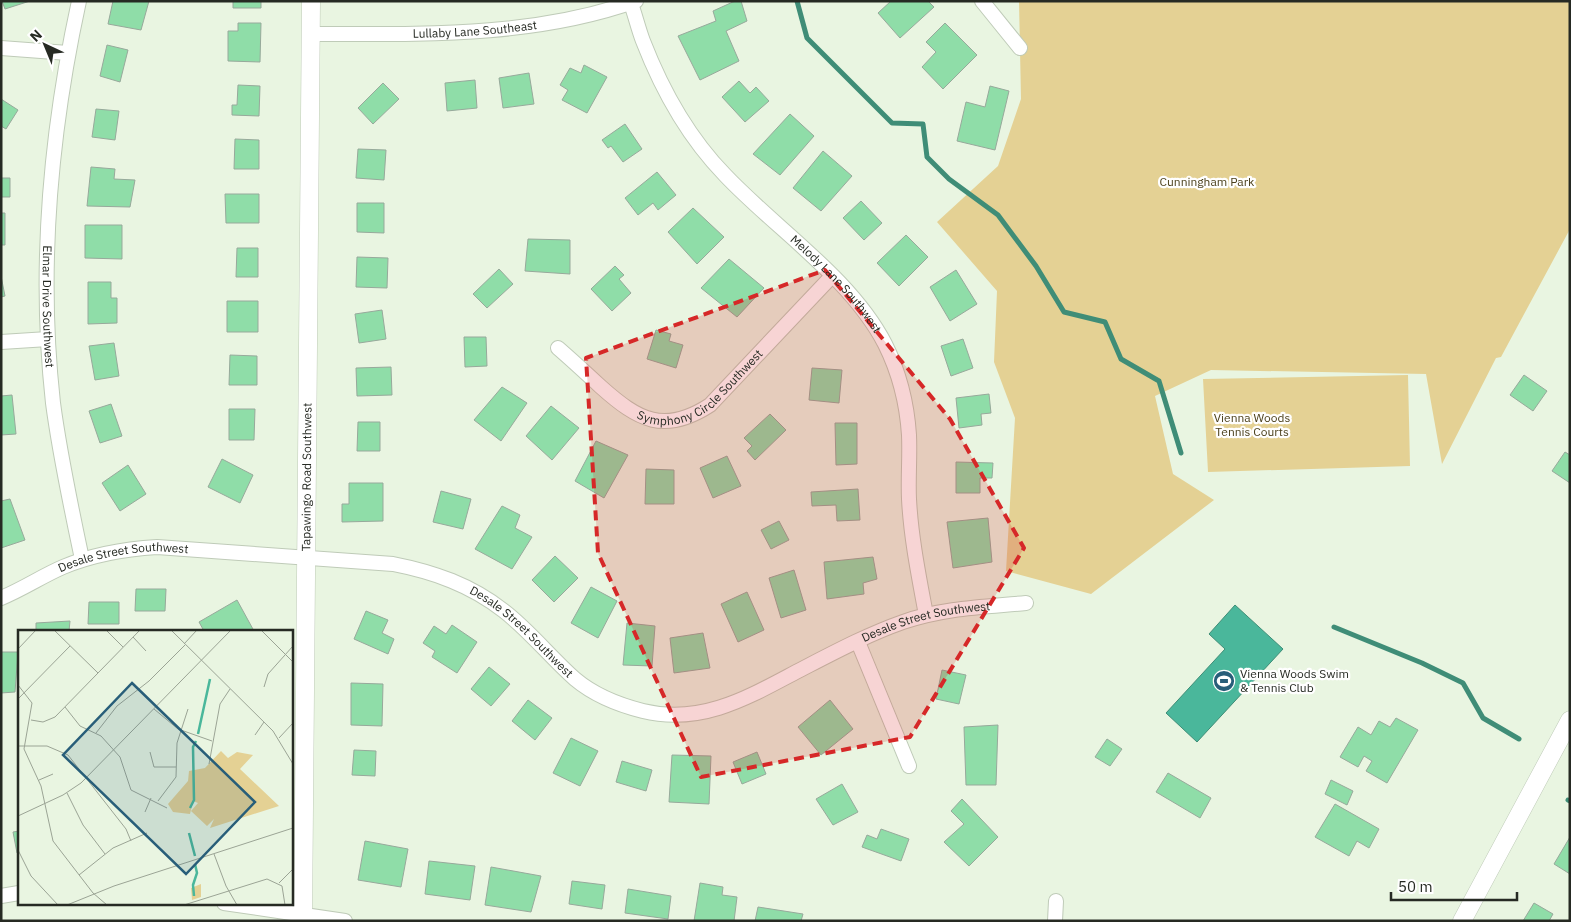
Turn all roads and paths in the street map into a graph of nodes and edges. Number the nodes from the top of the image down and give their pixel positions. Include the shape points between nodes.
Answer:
1 (79, 1) edge
2 (311, 1) edge
3 (982, 1) edge
4 (632, 2) edge
5 (311, 34) junction
6 (1, 48) edge
7 (1020, 48) dead end
8 (68, 52) junction
9 (832, 276) junction
10 (48, 339) junction
11 (1, 342) edge
12 (558, 348) dead end
13 (307, 558) junction
14 (82, 559) junction
15 (1, 598) edge
16 (1026, 603) dead end
17 (926, 615) junction
18 (858, 642) junction
19 (1570, 720) edge
20 (908, 766) dead end
21 (18, 893) edge
22 (1, 896) edge
23 (1056, 901) dead end
24 (230, 904) edge
25 (303, 917) edge
26 (345, 921) edge
27 (1055, 921) edge
28 (1462, 921) edge

1 - 8 street, Elmar Drive Southwest
2 - 5 street, Tapawingo Road Southwest
3 - 7 street
4 - 5 street, Lullaby Lane Southeast via 549,22 491,30 438,34
4 - 9 street, Melody Lane Southwest via 642,40 658,77 701,147 725,176
5 - 13 street, Tapawingo Road Southwest
6 - 8 street
8 - 10 street, Elmar Drive Southwest via 49,184 46,244
9 - 12 street, Symphony Circle Southwest via 710,405 681,420 648,419 632,412
9 - 17 street, Melody Lane Southwest via 868,316 885,344 897,374 909,434 909,500
10 - 11 street
10 - 14 street, Elmar Drive Southwest via 62,467
13 - 14 street, Desale Street Southwest via 157,547 128,549
13 - 18 street, Desale Street Southwest via 394,564 450,579 504,611 576,679 598,694 644,712 680,714 722,708
13 - 25 street, Tapawingo Road Southwest
14 - 15 street, Desale Street Southwest
16 - 17 street, Desale Street Southwest via 952,609
17 - 18 street, Desale Street Southwest
18 - 20 street
19 - 28 street
21 - 22 street
23 - 27 street
24 - 25 street
25 - 26 street

